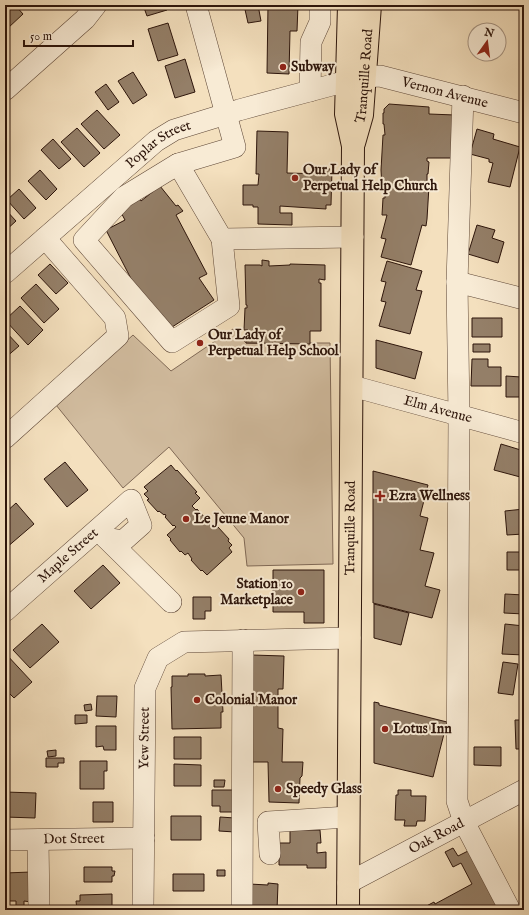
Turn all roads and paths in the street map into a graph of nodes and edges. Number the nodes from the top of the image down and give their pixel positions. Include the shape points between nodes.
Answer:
1 (96, 5) edge
2 (196, 5) edge
3 (370, 5) edge
4 (320, 14) edge
5 (348, 14) edge
6 (356, 79) junction
7 (5, 90) edge
8 (310, 91) junction
9 (463, 96) junction
10 (524, 113) edge
11 (226, 114) junction
12 (178, 164) junction
13 (353, 237) junction
14 (45, 238) junction
15 (222, 238) junction
16 (5, 273) edge
17 (457, 282) junction
18 (524, 300) edge
19 (352, 386) junction
20 (459, 415) junction
21 (524, 433) edge
22 (5, 438) edge
23 (131, 500) dead end
24 (102, 533) junction
25 (171, 602) dead end
26 (5, 611) edge
27 (350, 638) junction
28 (243, 640) junction
29 (524, 790) edge
30 (348, 817) junction
31 (464, 822) junction
32 (144, 838) junction
33 (5, 840) edge
34 (38, 840) junction
35 (270, 854) dead end
36 (348, 883) junction
37 (39, 910) edge
38 (143, 910) edge
39 (242, 910) edge
40 (348, 910) edge
41 (510, 910) edge

1 - 7 street via 85,19
2 - 11 street
3 - 6 main road, Tranquille Road
4 - 5 street
4 - 8 street via 312,42
5 - 6 main road, Tranquille Road
6 - 8 street, Poplar Street
6 - 9 street, Vernon Avenue via 380,76
6 - 13 main road, Tranquille Road via 362,115 354,146
8 - 11 street, Poplar Street
9 - 10 street, Vernon Avenue
9 - 17 street
11 - 12 street via 235,147
11 - 14 street, Poplar Street via 174,130 156,141
12 - 15 street
12 - 15 street via 124,197 84,240 172,342 229,306
13 - 15 street
13 - 19 main road, Tranquille Road
14 - 16 street, Poplar Street
14 - 22 street via 115,318 118,336
17 - 18 street
17 - 20 street
19 - 20 street, Elm Avenue
19 - 27 main road, Tranquille Road
20 - 21 street, Elm Avenue
20 - 31 street via 457,801
23 - 24 street, Maple Street
24 - 25 street
24 - 26 street, Maple Street
27 - 28 street, Yew Street
27 - 30 main road, Tranquille Road
28 - 32 street, Yew Street via 184,642 158,658 145,688
28 - 39 street
29 - 31 street, Oak Road
30 - 35 street via 268,822
30 - 36 main road, Tranquille Road
31 - 36 street, Oak Road
31 - 41 street
32 - 34 street, Dot Street
32 - 38 street, Yew Street
33 - 34 street, Dot Street
34 - 37 street
36 - 40 main road, Tranquille Road

